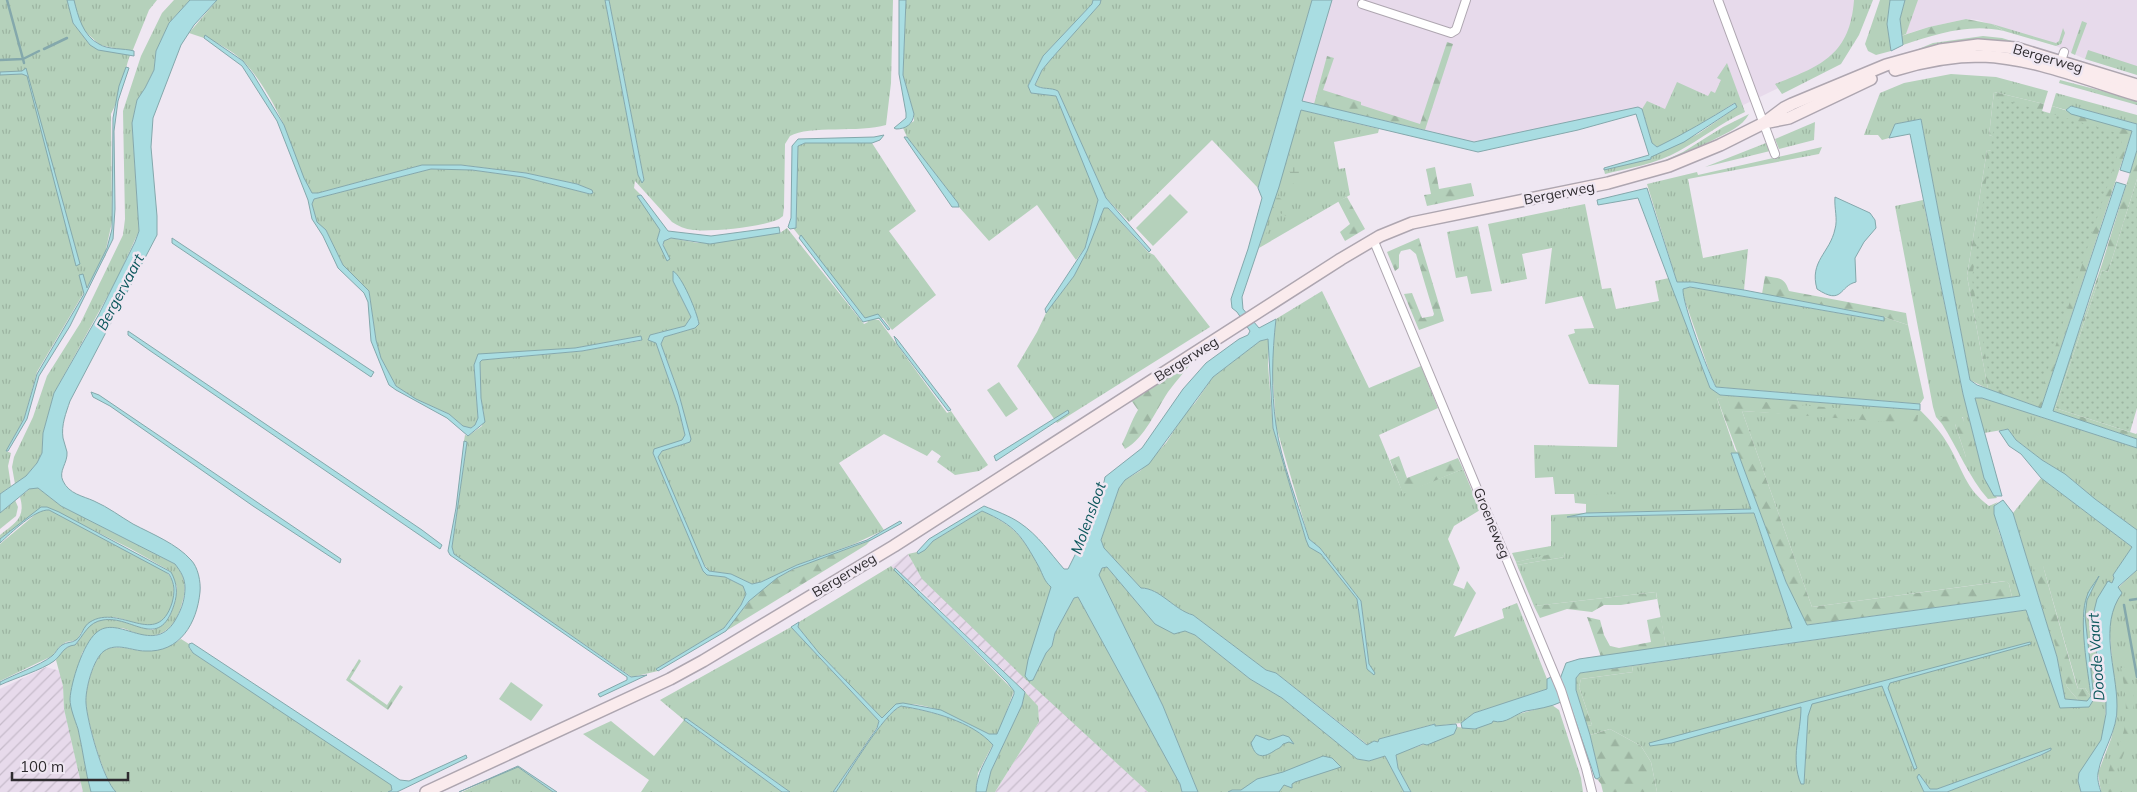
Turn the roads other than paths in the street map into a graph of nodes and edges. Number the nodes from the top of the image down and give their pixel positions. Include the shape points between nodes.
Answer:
1 (1466, 0) edge
2 (1718, 0) edge
3 (1362, 4) dead end
4 (2061, 61) junction
5 (2137, 85) edge
6 (2137, 95) edge
7 (1764, 123) junction
8 (1775, 154) dead end
9 (1377, 249) junction
10 (426, 792) edge
11 (1592, 792) edge

1 - 3 street via 1456,30 1451,33
2 - 7 street
4 - 5 main road, Bergerweg
4 - 6 main road, Bergerweg
4 - 7 main road, Bergerweg via 2030,63 1996,57 1956,57 1929,61 1888,72 1789,118
7 - 8 street
7 - 9 main road, Bergerweg via 1646,174 1412,223
9 - 10 main road, Bergerweg via 1247,320 894,546 703,661
9 - 11 street, Groeneweg via 1561,690

